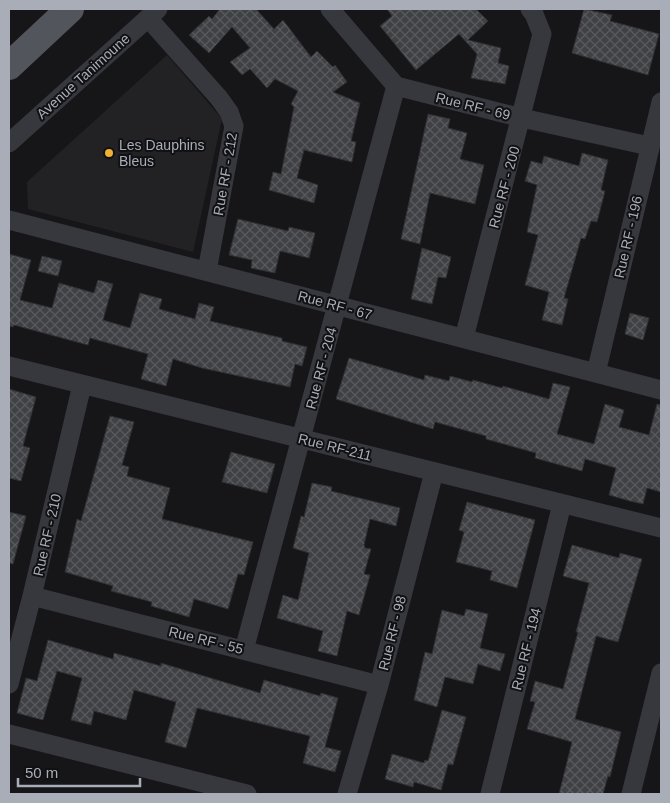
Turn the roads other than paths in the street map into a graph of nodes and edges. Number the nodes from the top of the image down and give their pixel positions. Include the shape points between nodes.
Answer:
1 (70, 9) edge
2 (330, 9) edge
3 (530, 9) edge
4 (153, 13) edge
5 (9, 66) edge
6 (396, 86) junction
7 (661, 102) edge
8 (522, 118) junction
9 (9, 143) edge
10 (649, 146) junction
11 (9, 220) edge
12 (207, 271) junction
13 (337, 306) junction
14 (464, 338) junction
15 (9, 366) edge
16 (596, 373) junction
17 (82, 385) junction
18 (661, 390) edge
19 (302, 439) junction
20 (434, 472) junction
21 (562, 504) junction
22 (661, 528) edge
23 (32, 596) junction
24 (244, 650) junction
25 (661, 673) edge
26 (9, 684) edge
27 (379, 685) junction
28 (9, 734) edge
29 (235, 793) edge
30 (347, 794) edge
31 (490, 794) edge
32 (631, 794) edge

1 - 5 main road
2 - 6 street
3 - 8 street, Rue RF - 200 via 542,34
4 - 9 street, Avenue Tanimoune
4 - 12 street, Rue RF - 212 via 219,98 234,126
6 - 8 street, Rue RF - 69
6 - 13 street, Rue RF - 204
7 - 10 street, Rue RF - 196
8 - 10 street, Rue RF - 69
8 - 14 street, Rue RF - 200
10 - 16 street, Rue RF - 196
11 - 12 street, Rue RF - 67
12 - 13 street, Rue RF - 67
13 - 14 street, Rue RF - 67
13 - 19 street, Rue RF - 204
14 - 16 street, Rue RF - 67
15 - 17 street, Rue RF-211
16 - 18 street, Rue RF - 67
17 - 19 street, Rue RF-211
17 - 23 street, Rue RF - 210
19 - 20 street, Rue RF-211
19 - 24 street, Rue RF - 204
20 - 21 street, Rue RF-211
20 - 27 street, Rue RF - 98
21 - 22 street, Rue RF-211
21 - 31 street, Rue RF - 194
23 - 24 street, Rue RF - 55
23 - 26 street, Rue RF - 210
24 - 27 street, Rue RF - 55
25 - 32 street
27 - 30 street, Rue RF - 98
28 - 29 street

